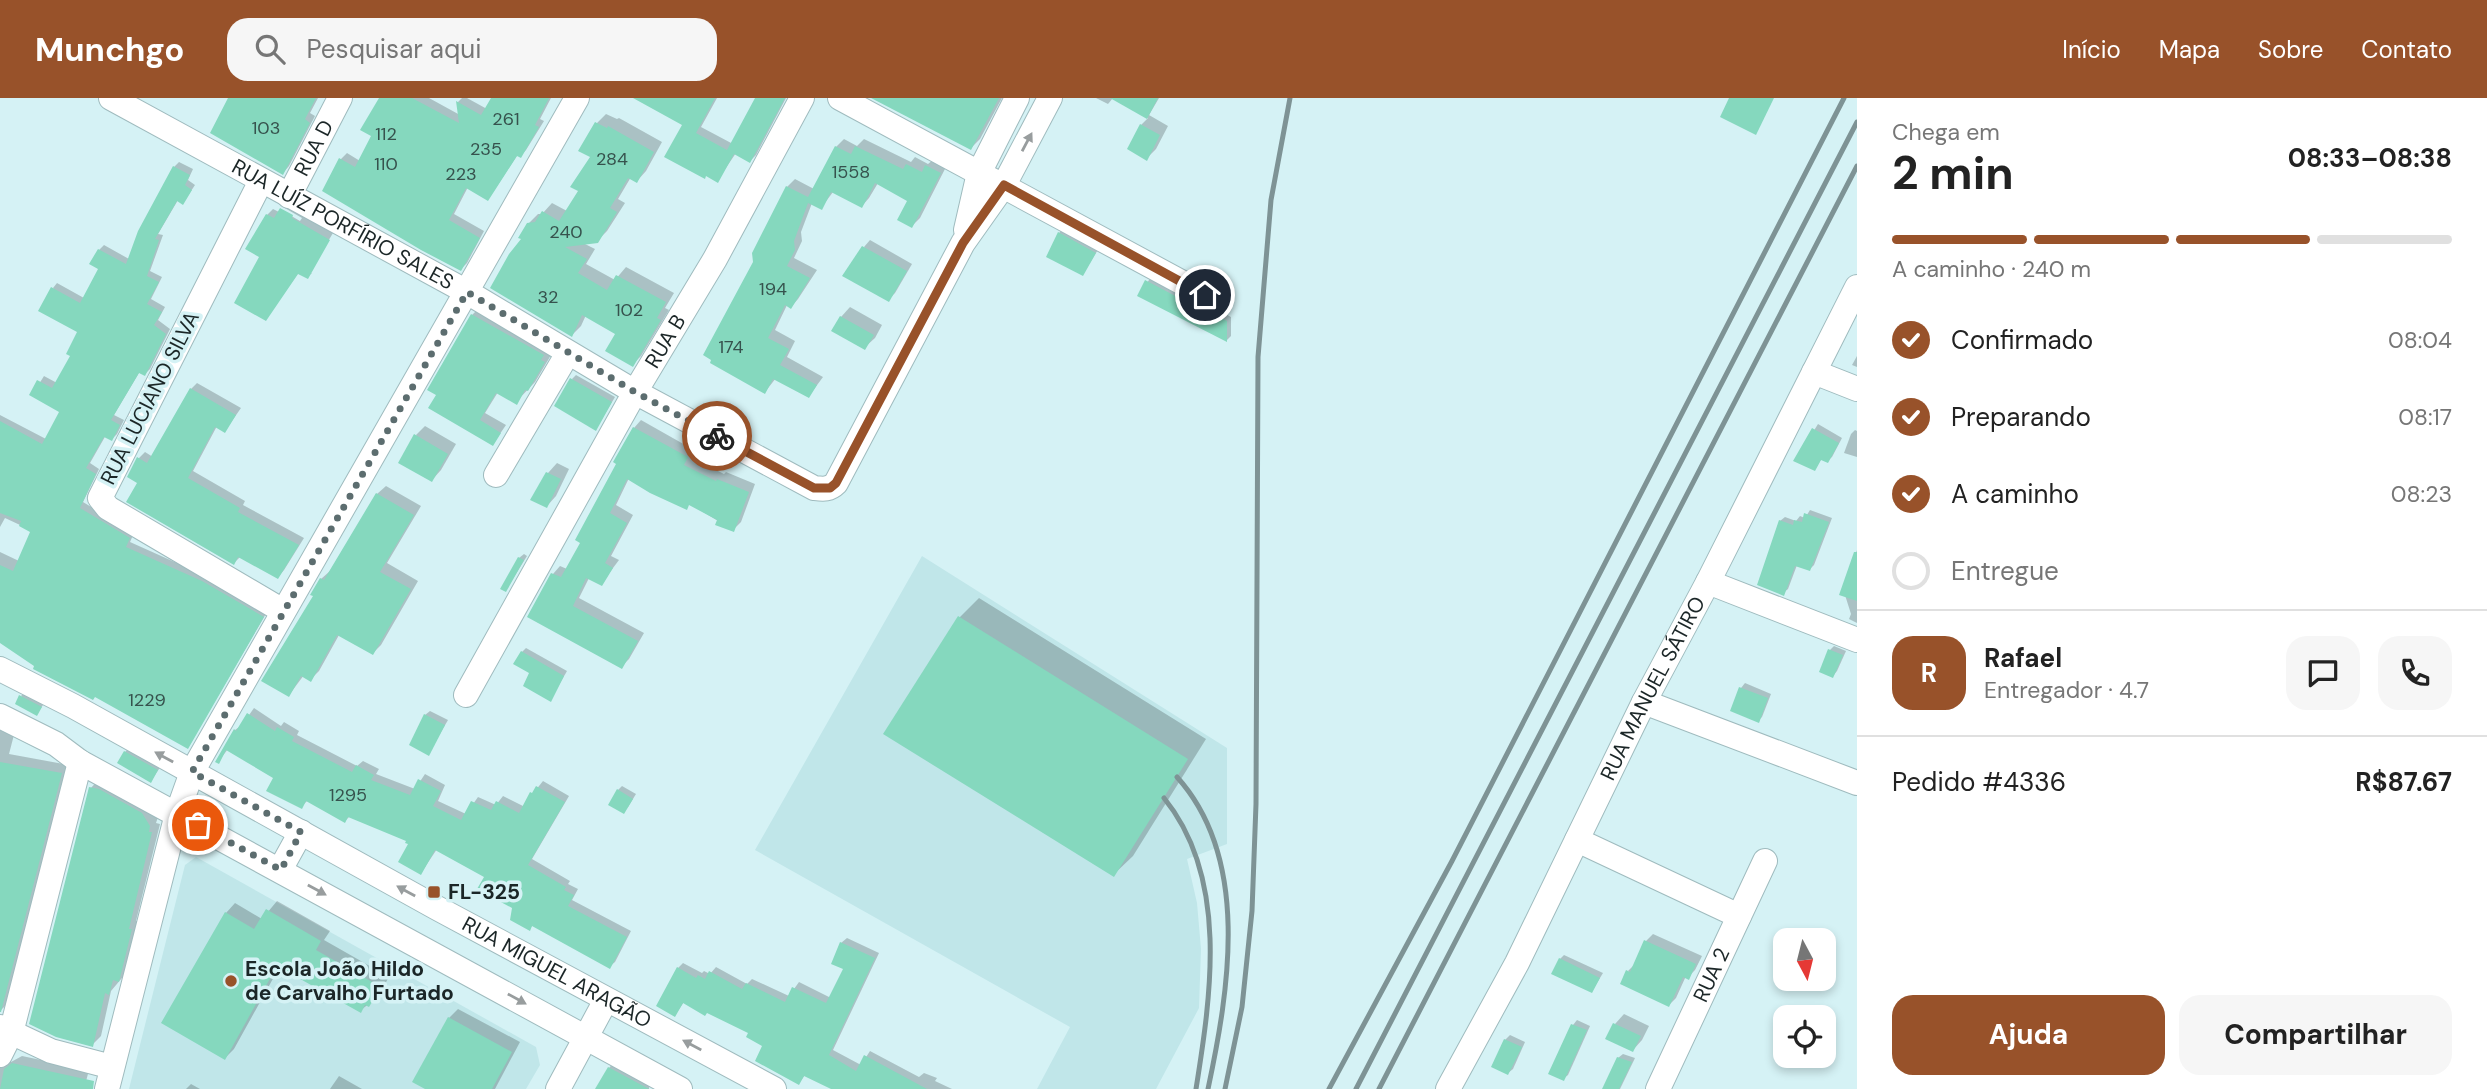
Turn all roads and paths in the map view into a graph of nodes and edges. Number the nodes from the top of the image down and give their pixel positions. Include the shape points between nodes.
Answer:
1 (111, 98) edge
2 (340, 98) edge
3 (577, 98) edge
4 (802, 98) edge
5 (840, 98) edge
6 (1017, 98) edge
7 (1050, 98) edge
8 (979, 173) junction
9 (261, 181) junction
10 (1004, 185) junction
11 (289, 196) junction
12 (963, 243) junction
13 (1857, 288) edge
14 (467, 292) junction
15 (1205, 295) dead end
16 (568, 353) junction
17 (1814, 372) junction
18 (1857, 388) edge
19 (635, 392) junction
20 (496, 475) dead end
21 (1708, 582) junction
22 (283, 611) junction
23 (1857, 640) edge
24 (0, 669) edge
25 (466, 695) dead end
26 (1644, 702) junction
27 (72, 706) junction
28 (0, 716) edge
29 (56, 744) junction
30 (80, 762) junction
31 (192, 772) junction
32 (1857, 783) edge
33 (177, 814) junction
34 (301, 832) junction
35 (1577, 839) junction
36 (1765, 861) dead end
37 (281, 870) junction
38 (1739, 916) junction
39 (606, 1000) junction
40 (6, 1030) edge
41 (587, 1037) junction
42 (0, 1055) edge
43 (110, 1078) edge
44 (732, 1079) edge
45 (1456, 1087) edge
46 (558, 1089) edge
47 (680, 1089) edge
48 (774, 1089) edge
49 (1658, 1089) edge

1 - 9 street, RUA LUÍZ PORFÍRIO SALES
2 - 11 street, RUA D
3 - 14 street
4 - 19 street, RUA B via 715,259
5 - 8 street
6 - 8 street
10 -> 7 street
8 - 10 street
8 - 12 street
9 - 11 street, RUA LUÍZ PORFÍRIO SALES
9 - 22 street, RUA LUCIANO SILVA via 100,498 108,508
10 - 12 street
10 - 15 street
11 - 14 street, RUA LUÍZ PORFÍRIO SALES
12 - 19 street, RUA LUÍZ PORFÍRIO SALES via 830,488 814,488
13 - 17 street, RUA MANUEL SÁTIRO
14 - 16 street, RUA LUÍZ PORFÍRIO SALES
14 - 22 street
16 - 19 street, RUA LUÍZ PORFÍRIO SALES
16 - 20 street
17 - 18 street
17 - 21 street, RUA MANUEL SÁTIRO
19 - 25 street, RUA B
21 - 23 street
21 - 26 street, RUA MANUEL SÁTIRO
22 - 31 street
24 - 27 street, RUA MIGUEL ARAGÃO
26 - 32 street
26 - 35 street, RUA MANUEL SÁTIRO
27 - 29 street
31 -> 27 street, RUA MIGUEL ARAGÃO
28 - 29 street, RUA MIGUEL ARAGÃO
29 - 30 street, RUA MIGUEL ARAGÃO
30 - 33 street, RUA MIGUEL ARAGÃO
30 - 40 street
31 - 33 street
31 - 34 street, RUA MIGUEL ARAGÃO
33 - 37 street, RUA MIGUEL ARAGÃO
33 - 43 street
34 - 37 street
39 -> 34 street, RUA MIGUEL ARAGÃO
35 - 38 street
35 - 45 street, RUA MANUEL SÁTIRO
36 - 38 street, RUA 2
37 -> 41 street, RUA MIGUEL ARAGÃO
38 - 49 street, RUA 2
39 - 41 street
44 -> 39 street, RUA MIGUEL ARAGÃO
40 - 42 street
40 - 43 street
41 - 46 street
41 - 47 street, RUA MIGUEL ARAGÃO
44 - 48 street, RUA MIGUEL ARAGÃO

